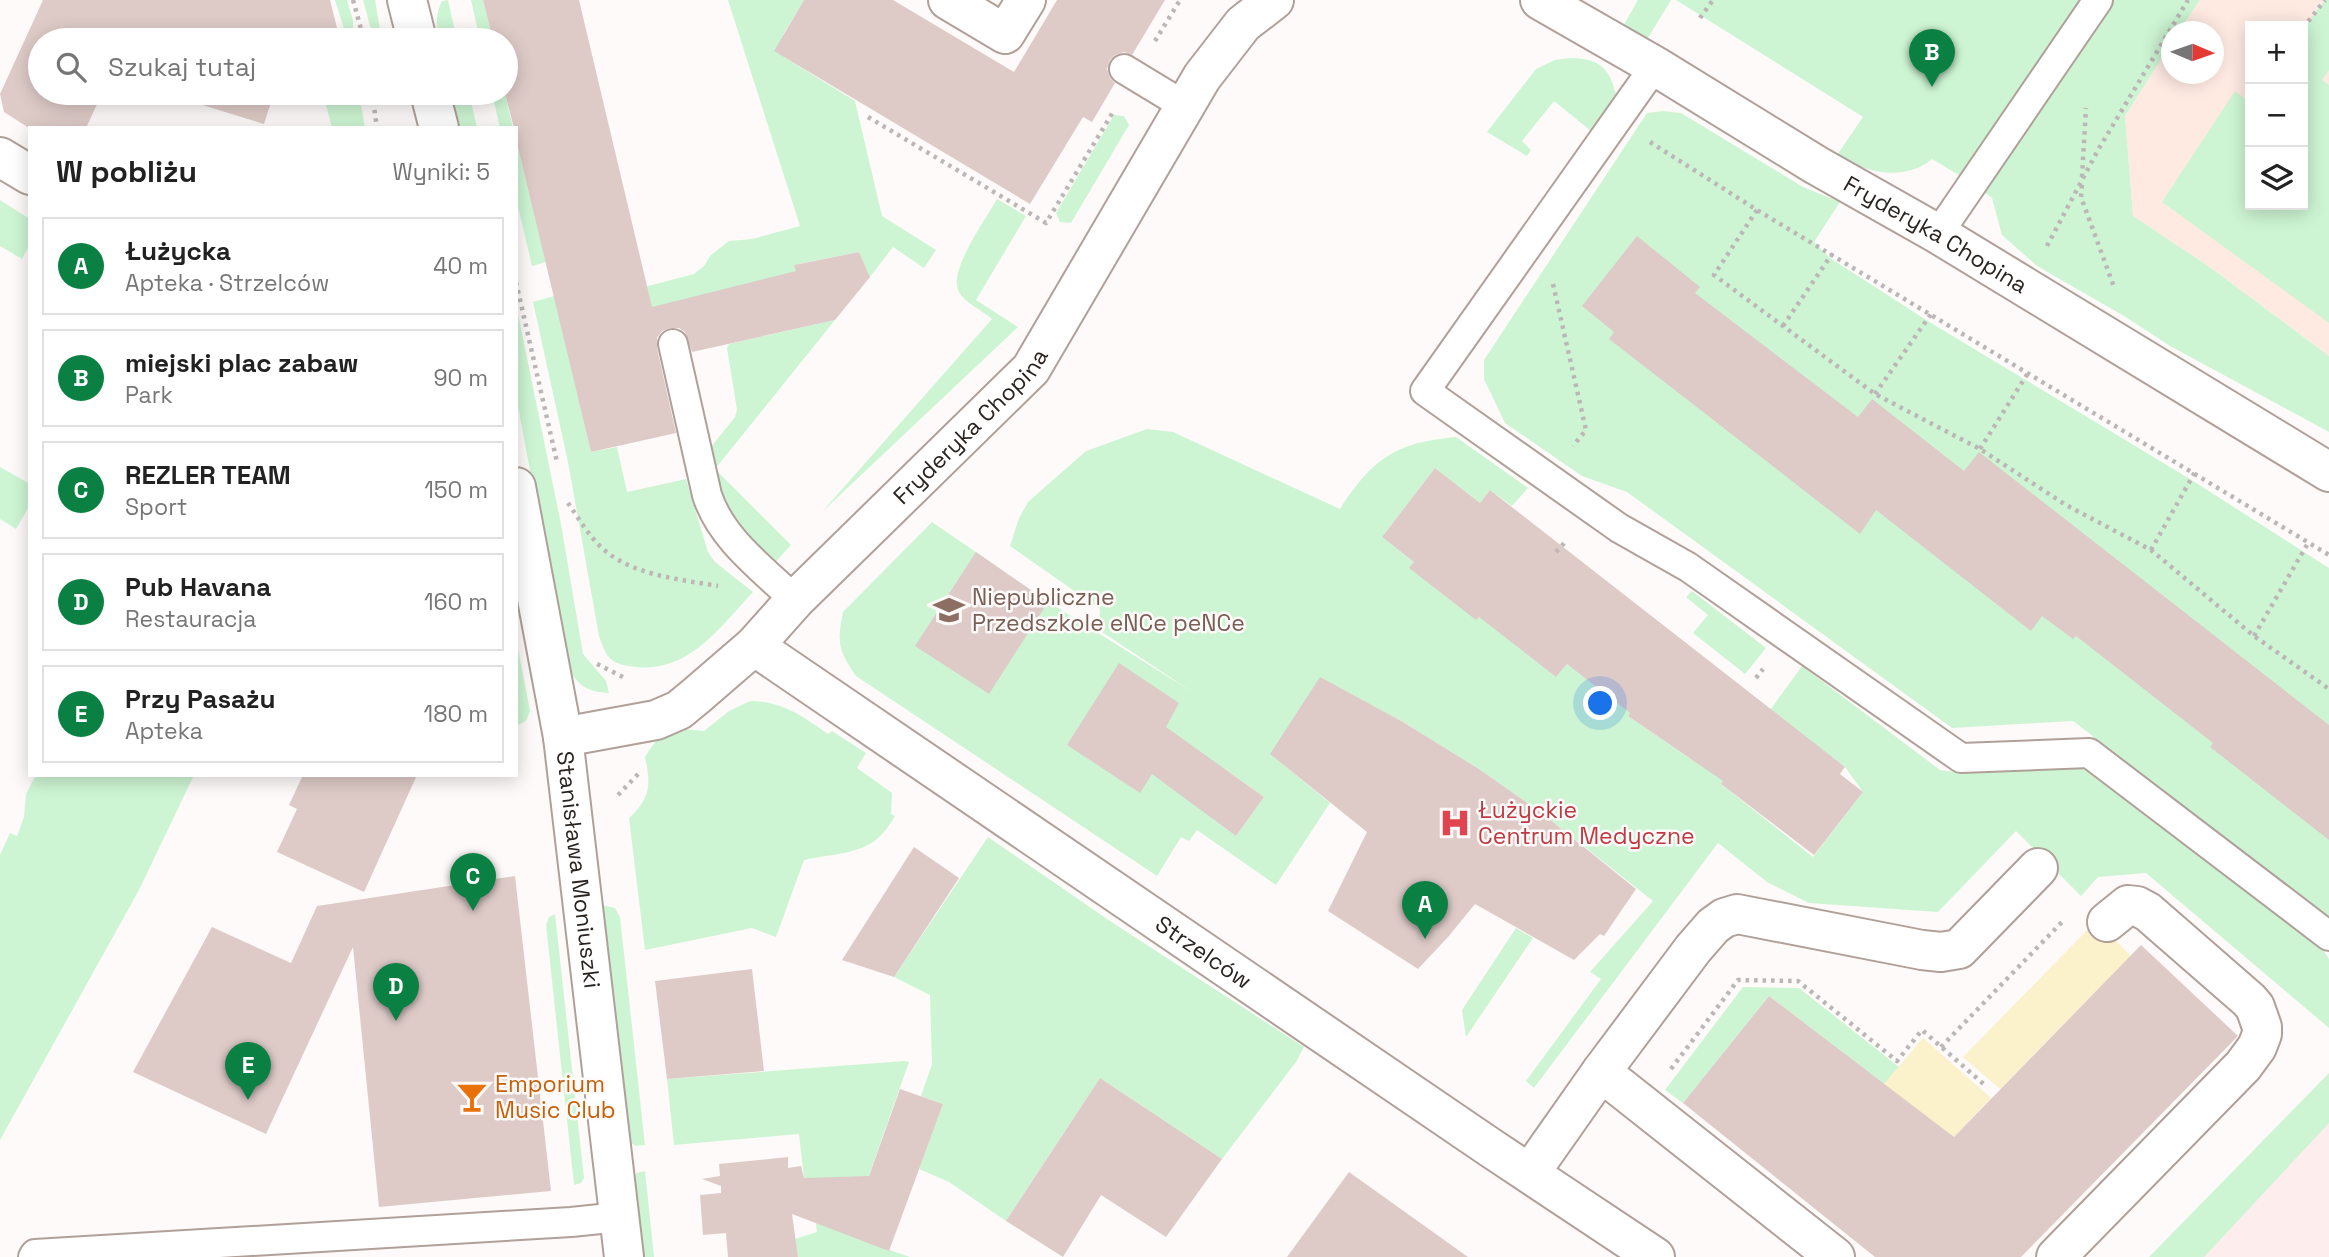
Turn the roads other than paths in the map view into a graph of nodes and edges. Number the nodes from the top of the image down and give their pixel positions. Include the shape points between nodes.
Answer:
1 (407, 0) edge
2 (948, 0) edge
3 (1273, 0) edge
4 (1540, 0) edge
5 (2098, 0) edge
6 (1031, 8) edge
7 (414, 28) edge
8 (1655, 66) junction
9 (1129, 72) road end
10 (433, 105) edge
11 (1185, 106) junction
12 (438, 126) edge
13 (0, 157) edge
14 (28, 175) edge
15 (1938, 234) junction
16 (673, 344) dead end
17 (2329, 472) edge
18 (518, 498) edge
19 (786, 591) junction
20 (754, 646) junction
21 (562, 737) junction
22 (2038, 868) dead end
23 (2107, 922) dead end
24 (2329, 936) edge
25 (1601, 1072) junction
26 (1530, 1173) junction
27 (620, 1217) junction
28 (33, 1257) edge
29 (624, 1257) edge
30 (1655, 1257) edge
31 (1835, 1257) edge
32 (2056, 1257) edge

1 - 7 street
2 - 6 street via 1005,34
3 - 11 street, Fryderyka Chopina via 1231,38
4 - 8 street, Fryderyka Chopina
5 - 15 lane
8 - 15 street, Fryderyka Chopina
8 - 24 lane via 1425,391 1961,758 2090,752
9 - 11 lane
10 - 12 street
11 - 19 street, Fryderyka Chopina via 1031,369
13 - 14 street
15 - 17 street, Fryderyka Chopina
16 - 19 lane via 718,523
18 - 21 street, Stanisława Moniuszki
19 - 20 street, Fryderyka Chopina
20 - 21 street, Fryderyka Chopina via 679,710 656,720
20 - 26 street, Strzelców
21 - 27 street, Stanisława Moniuszki
22 - 25 street via 1951,952 1737,914 1724,918 1693,949
23 - 32 street via 2128,905 2148,912 2249,1000 2261,1021 2262,1034 2243,1066
25 - 26 street
25 - 31 street
26 - 30 street, Strzelców
27 - 28 lane
27 - 29 street, Stanisława Moniuszki

